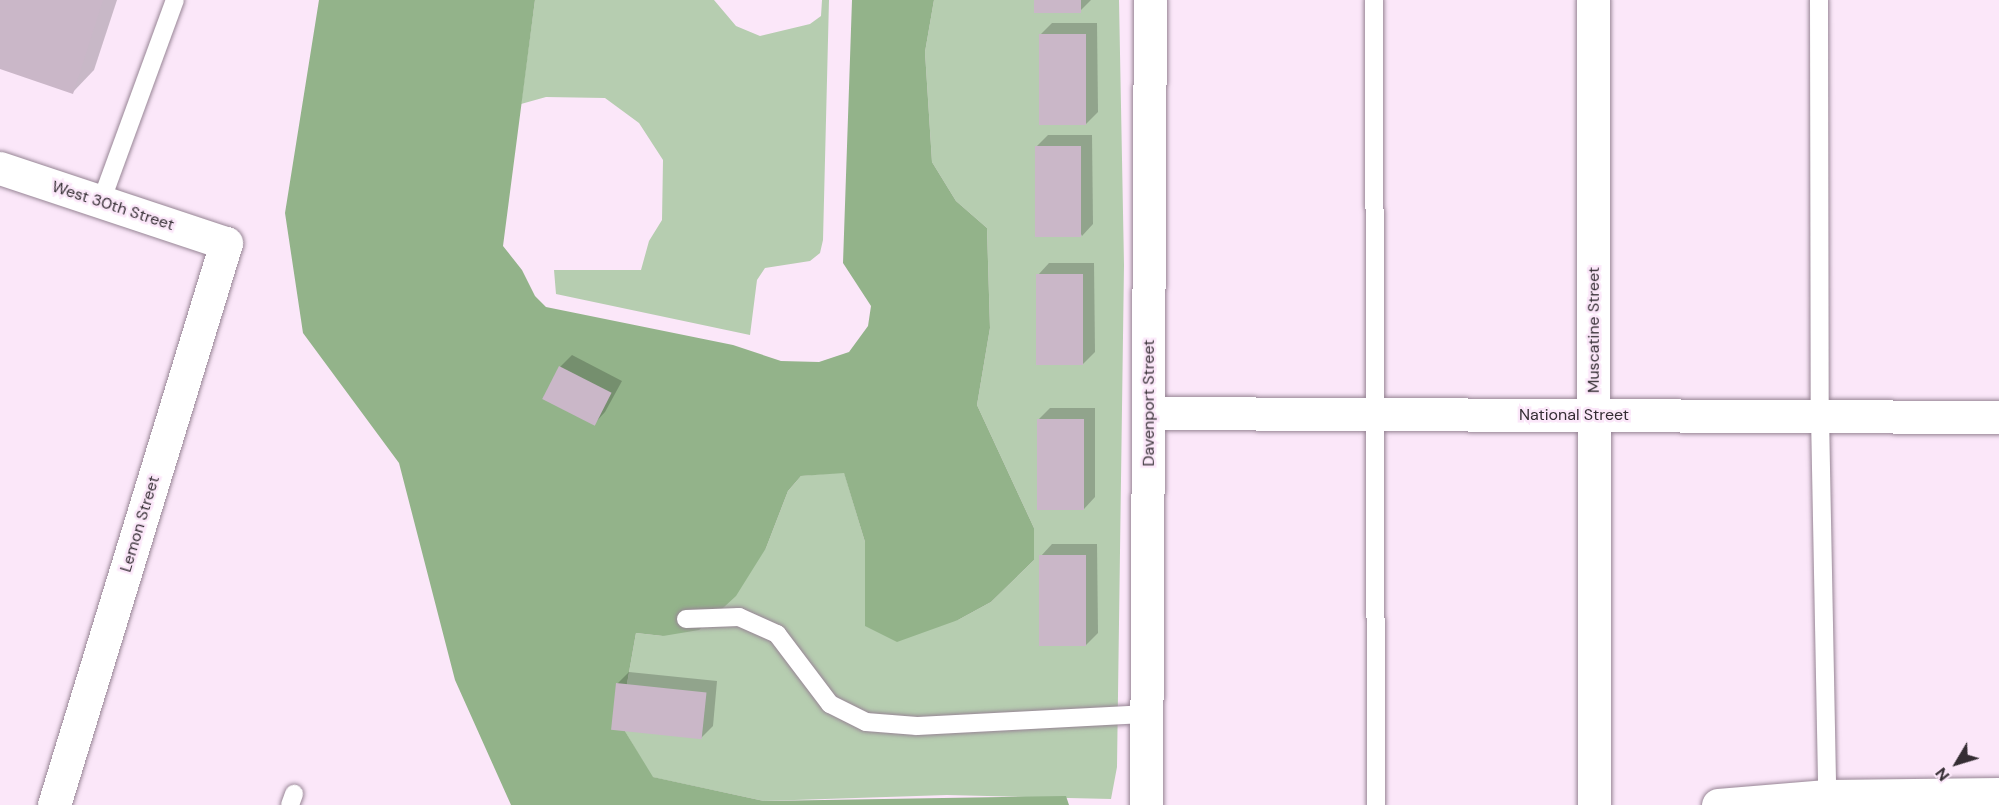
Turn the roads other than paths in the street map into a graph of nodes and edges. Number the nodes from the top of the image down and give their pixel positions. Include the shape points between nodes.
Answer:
1 (175, 0) edge
2 (1150, 0) edge
3 (1374, 0) edge
4 (1593, 0) edge
5 (1820, 0) edge
6 (0, 168) edge
7 (101, 202) junction
8 (225, 243) joint
9 (1149, 413) junction
10 (1372, 413) junction
11 (1594, 415) junction
12 (1820, 416) junction
13 (1999, 417) edge
14 (686, 619) dead end
15 (1149, 714) junction
16 (1999, 794) edge
17 (1827, 796) junction
18 (54, 805) edge
19 (1146, 805) edge
20 (1376, 805) edge
21 (1594, 805) edge
22 (1718, 805) edge

1 - 7 lane
2 - 9 street, Davenport Street
3 - 10 lane
4 - 11 street, Muscatine Street
5 - 12 lane
6 - 7 street, West 30th Street
7 - 8 street, West 30th Street
8 - 18 street, Lemon Street
9 - 10 street, National Street
9 - 15 street, Davenport Street
10 - 11 street, National Street
10 - 20 lane
11 - 12 street, National Street
11 - 21 street, Muscatine Street
12 - 13 street, National Street
12 - 17 lane
14 - 15 lane via 740,617 777,634 830,704 866,722 917,726
15 - 19 street, Davenport Street
16 - 17 street
17 - 22 street

